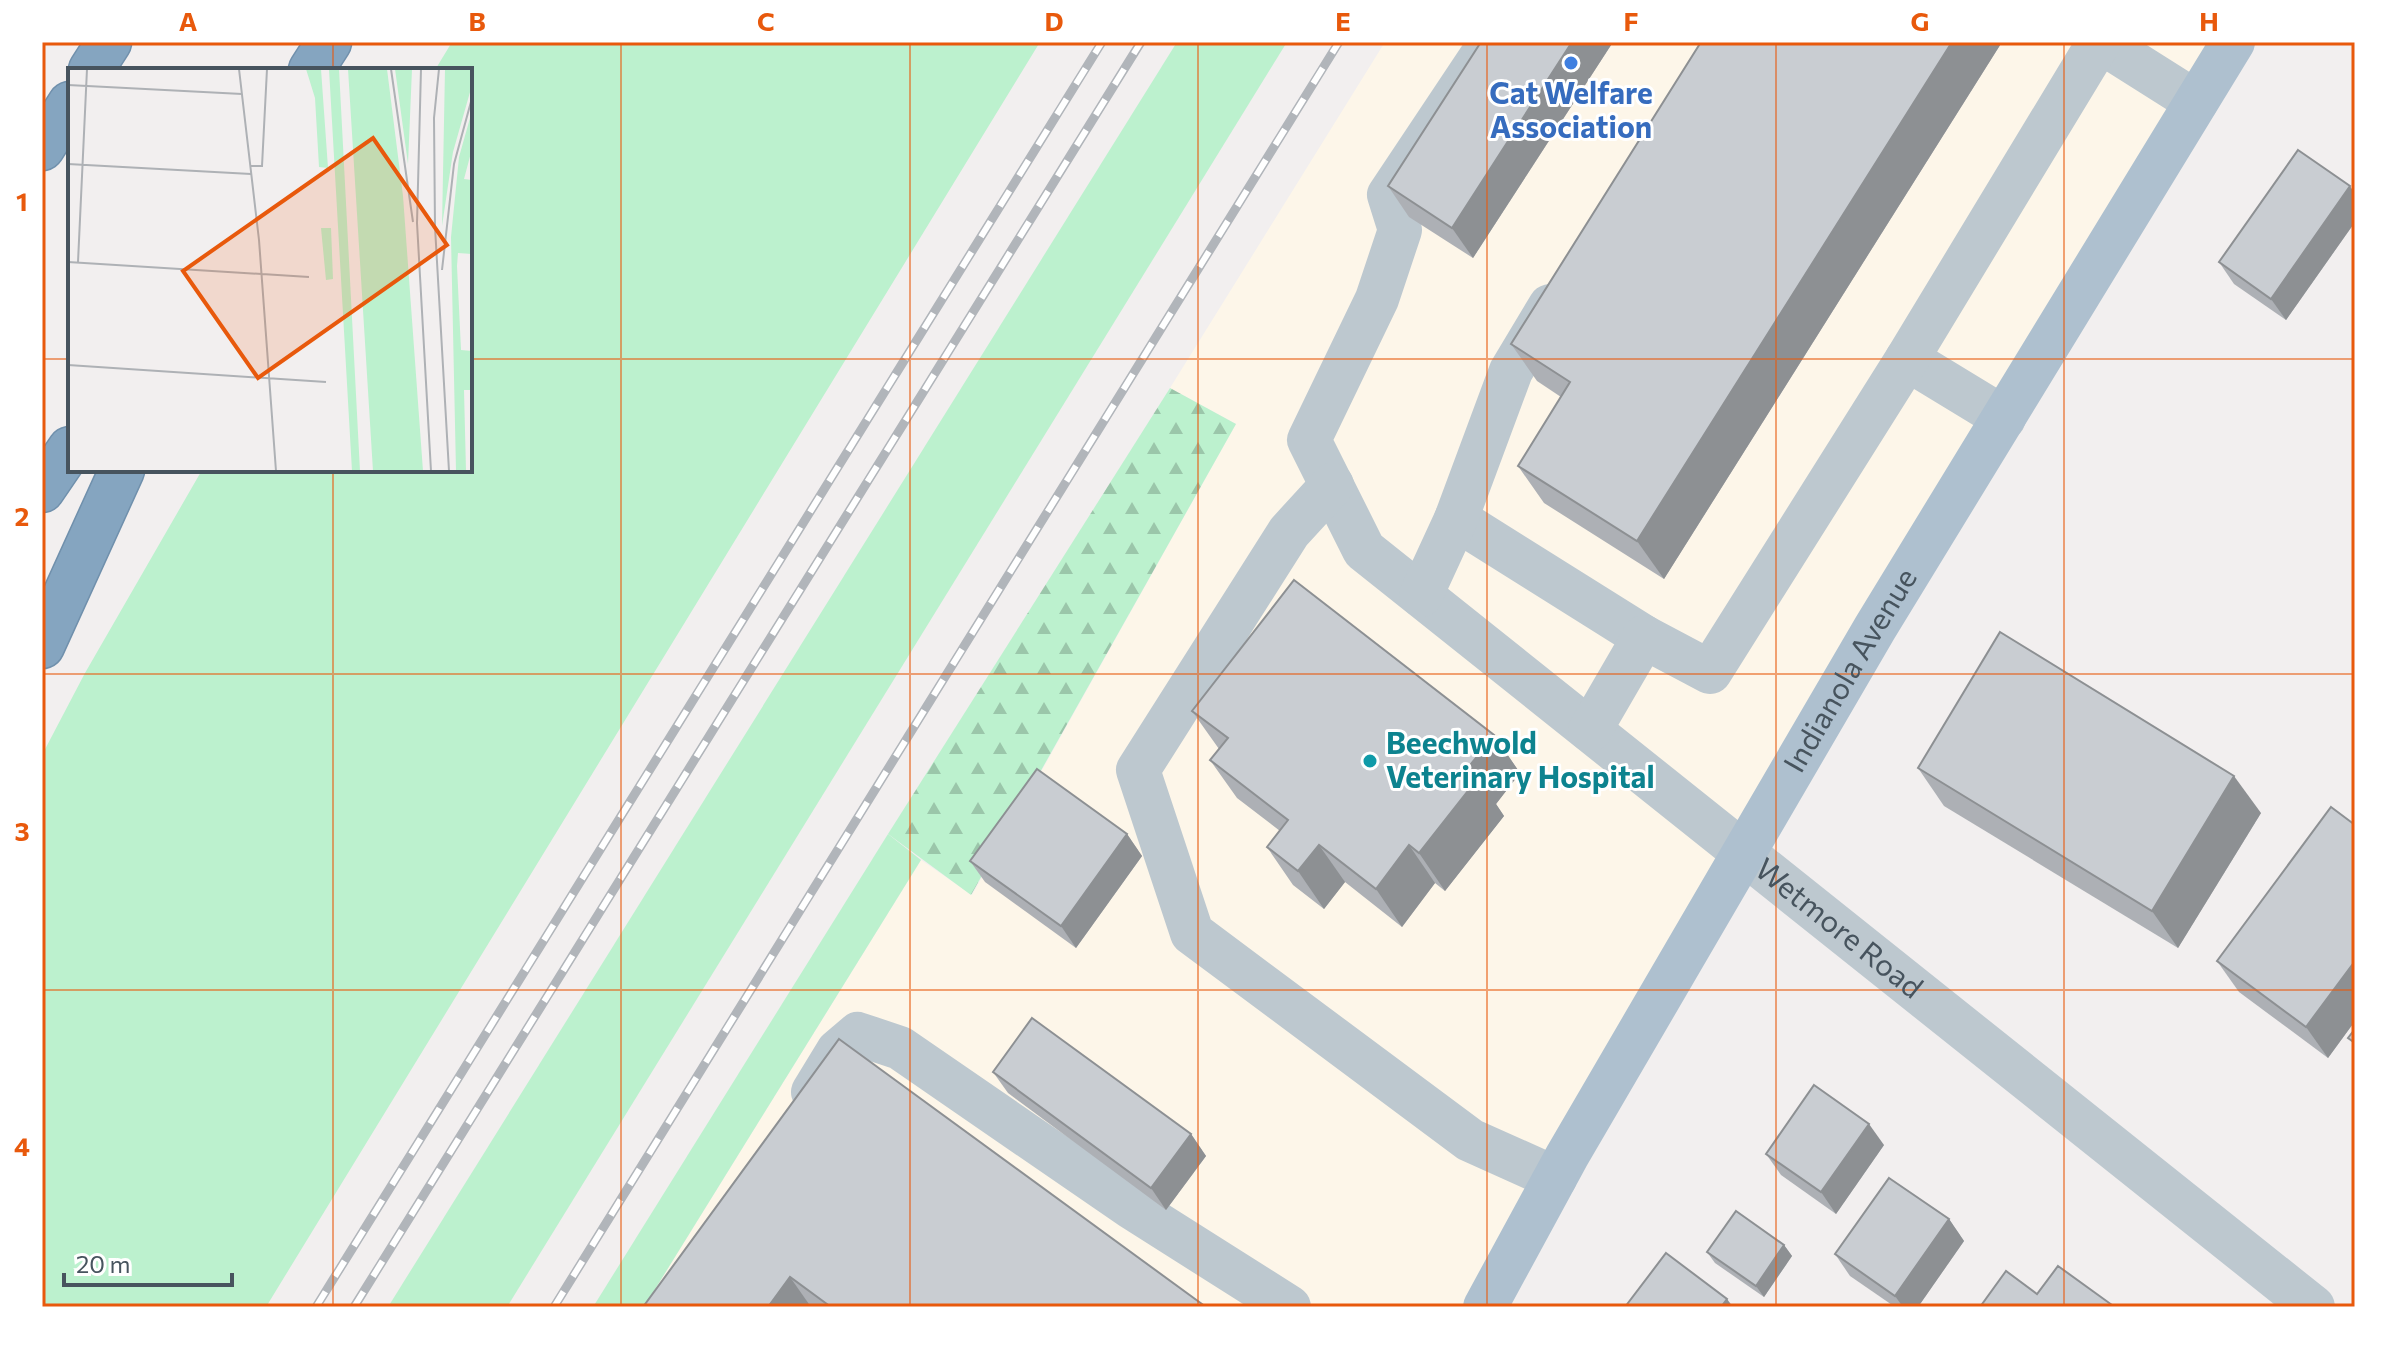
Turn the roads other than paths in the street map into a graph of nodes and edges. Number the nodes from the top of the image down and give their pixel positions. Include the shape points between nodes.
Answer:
1 (109, 42) edge
2 (329, 42) edge
3 (1491, 42) edge
4 (2100, 42) edge
5 (2233, 42) edge
6 (92, 68) edge
7 (312, 68) edge
8 (2196, 102) junction
9 (68, 107) edge
10 (42, 148) edge
11 (1569, 275) edge
12 (1907, 359) junction
13 (2004, 418) junction
14 (68, 452) edge
15 (121, 472) edge
16 (1332, 485) junction
17 (42, 490) edge
18 (1456, 519) junction
19 (1421, 595) junction
20 (1644, 637) junction
21 (42, 646) edge
22 (1590, 730) junction
23 (1744, 854) junction
24 (790, 1130) edge
25 (1555, 1178) junction
26 (1289, 1307) edge
27 (1485, 1307) edge
28 (2313, 1307) edge

1 - 6 highway
2 - 7 highway
3 - 16 street via 1389,195 1400,230 1377,299 1309,440
4 - 8 street
4 - 12 street
5 - 8 main road, Indianola Avenue
8 - 13 main road, Indianola Avenue
9 - 10 highway
11 - 18 street via 1511,371
12 - 13 street
12 - 20 street via 1710,672
13 - 23 main road, Indianola Avenue
14 - 17 highway
15 - 21 highway
16 - 19 street, Wetmore Road via 1364,550
16 - 25 street via 1289,532 1138,770 1192,933 1470,1140
18 - 19 street
18 - 20 street
19 - 22 street, Wetmore Road
20 - 22 street
22 - 23 street, Wetmore Road
23 - 25 main road, Indianola Avenue
23 - 28 street, Wetmore Road
24 - 26 street via 838,1051 858,1034 900,1048 1131,1207
25 - 27 main road, Indianola Avenue

